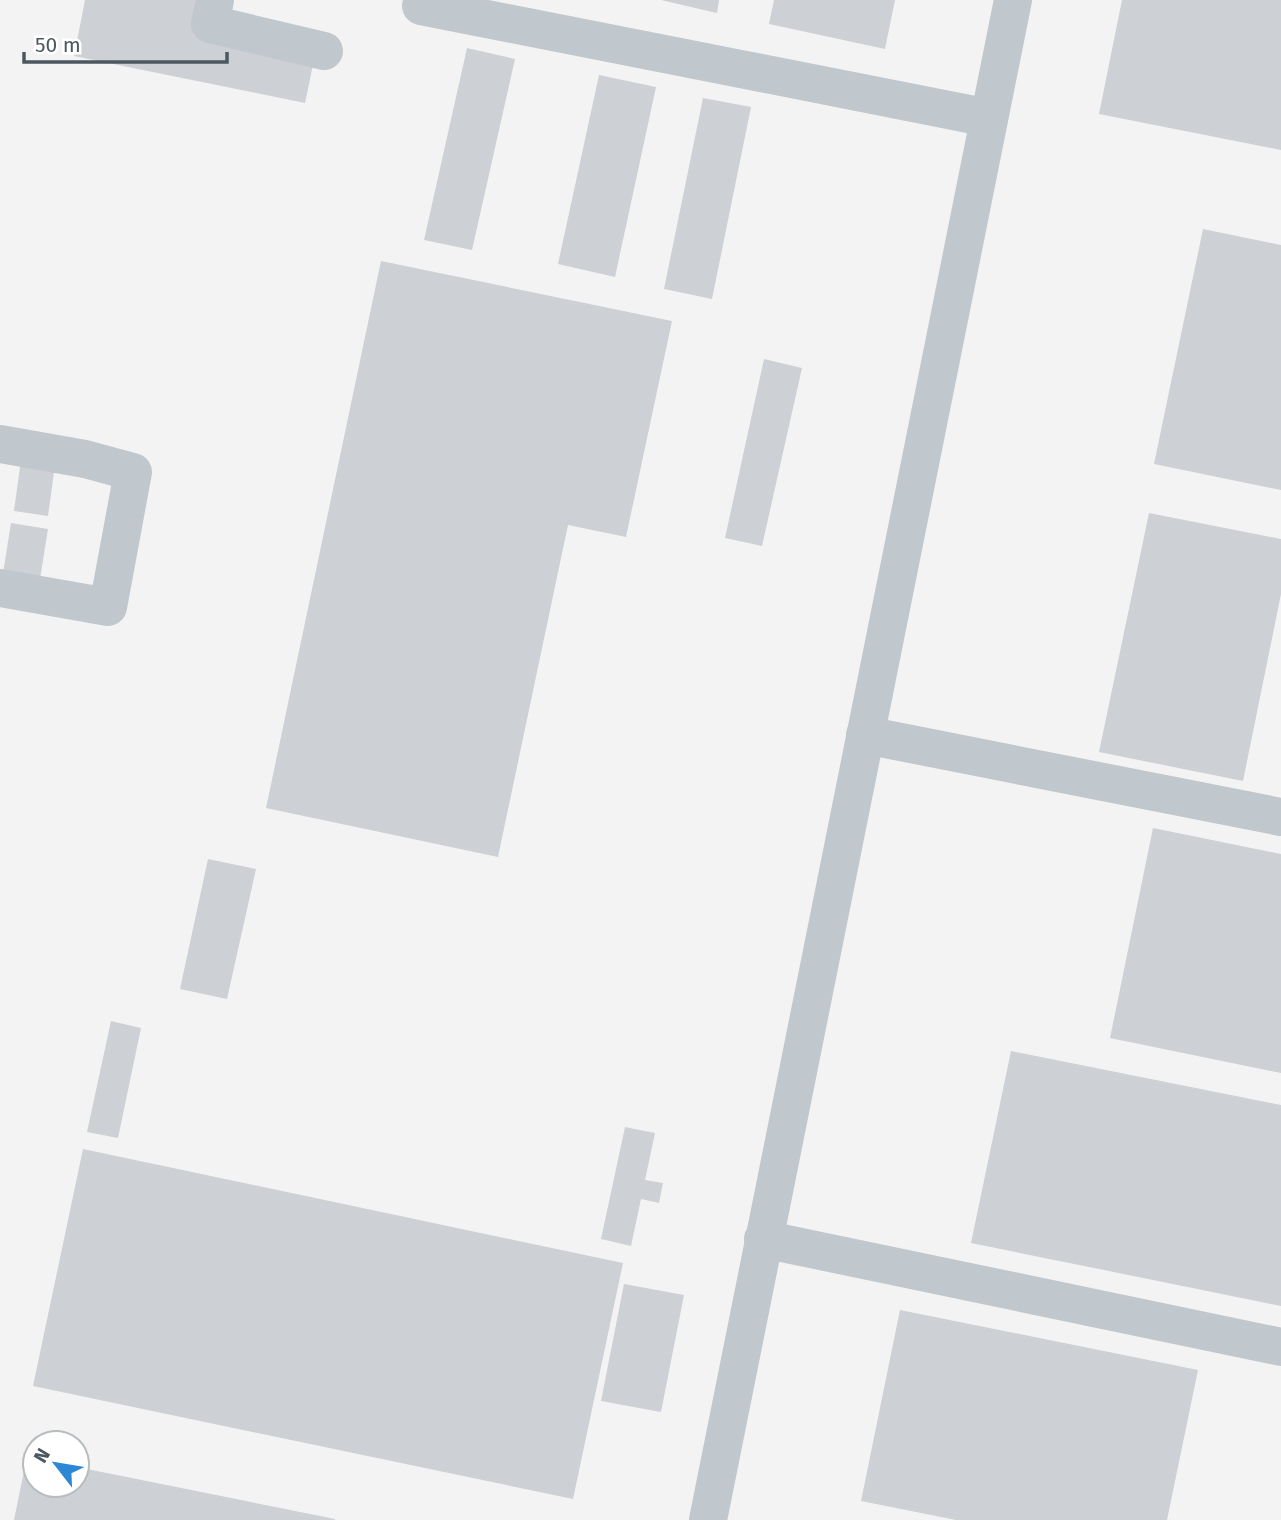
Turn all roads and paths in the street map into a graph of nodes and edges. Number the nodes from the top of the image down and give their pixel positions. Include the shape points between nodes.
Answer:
1 (215, 0) edge
2 (1013, 0) edge
3 (421, 6) dead end
4 (324, 51) dead end
5 (989, 118) junction
6 (0, 444) edge
7 (0, 588) edge
8 (865, 735) junction
9 (1281, 817) edge
10 (763, 1239) junction
11 (1281, 1347) edge
12 (708, 1520) edge

1 - 4 street via 210,24
2 - 5 street
3 - 5 street
5 - 8 street
6 - 7 street via 133,472 108,607
8 - 9 street
8 - 10 street
10 - 11 street
10 - 12 street

